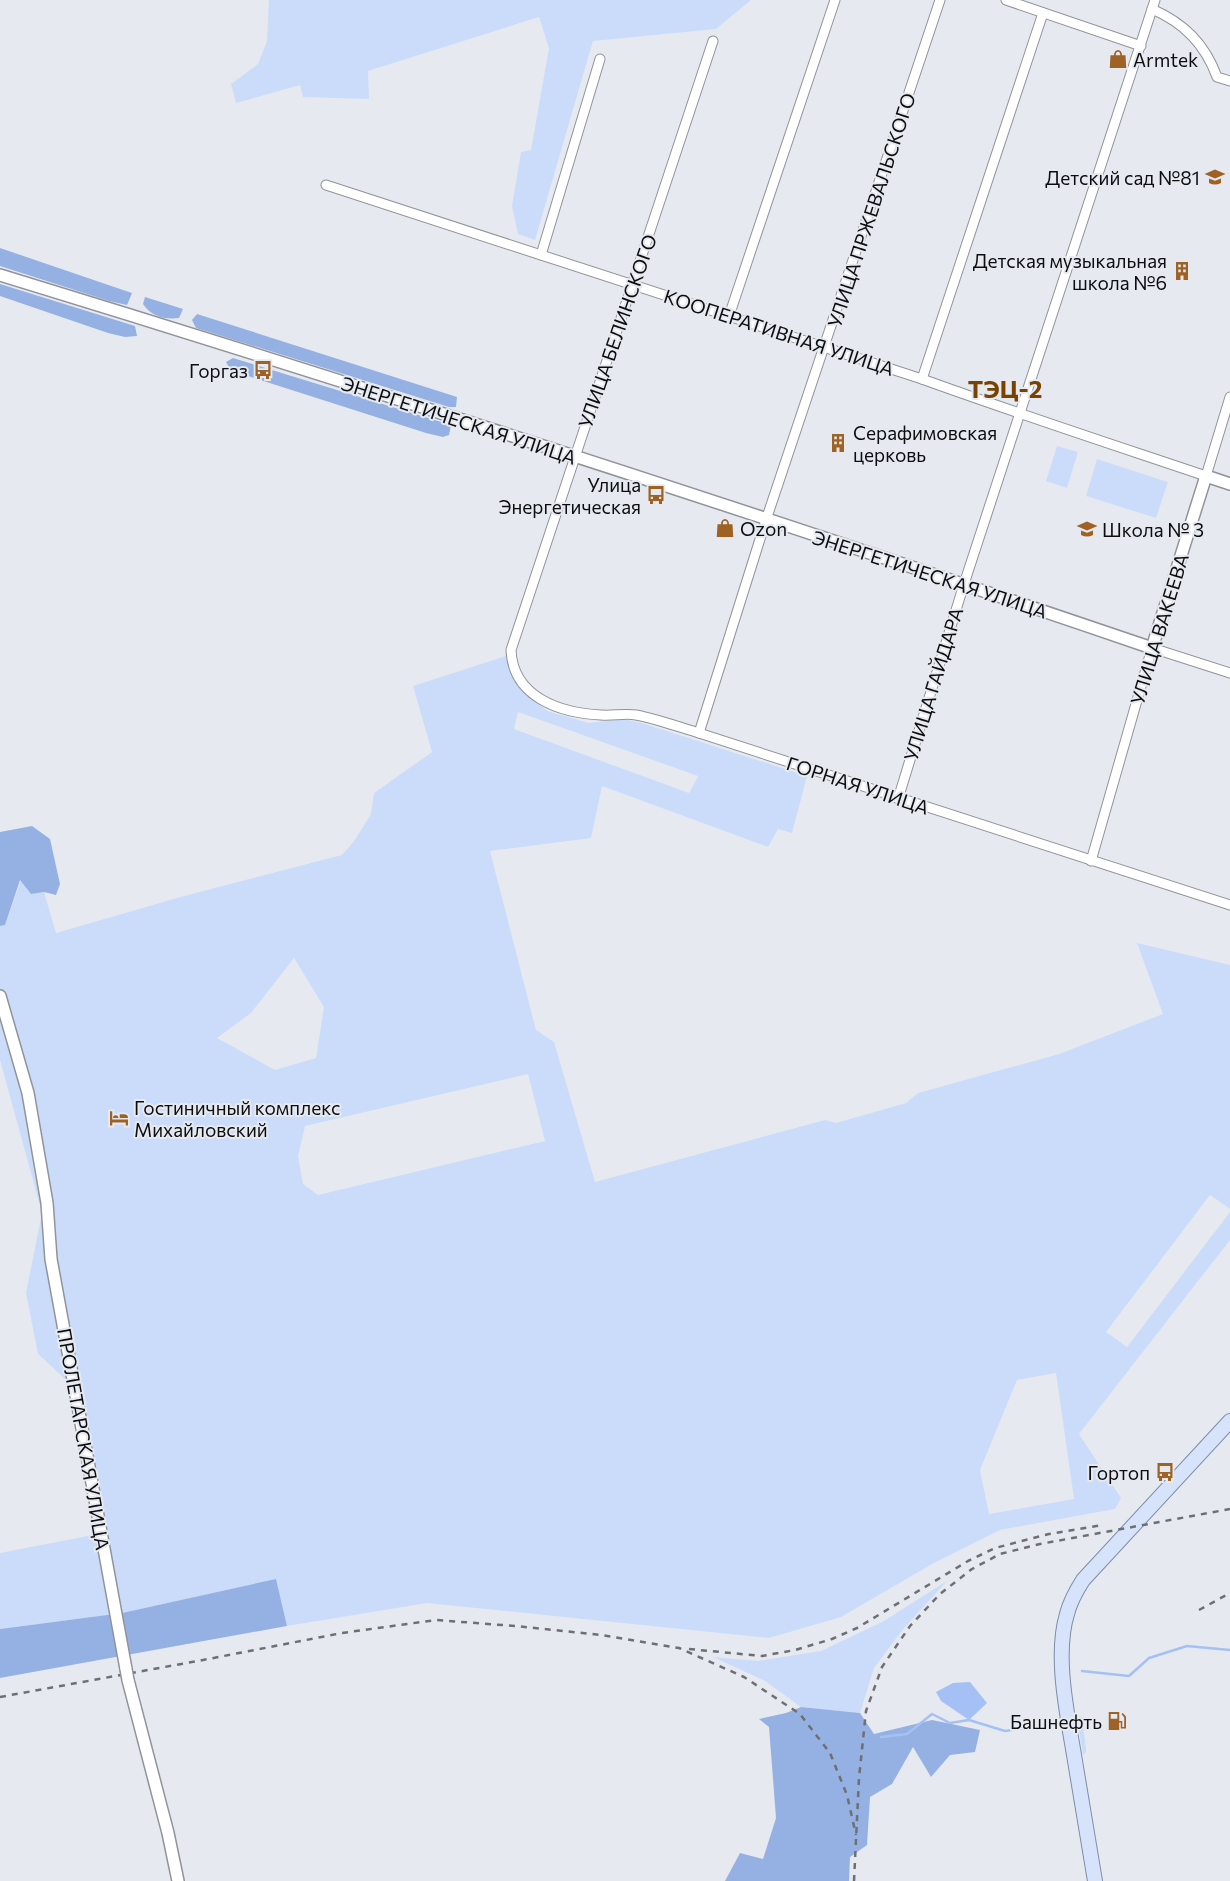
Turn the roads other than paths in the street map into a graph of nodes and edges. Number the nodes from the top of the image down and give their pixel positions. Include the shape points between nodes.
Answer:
1 (836, 0) edge
2 (940, 0) edge
3 (1006, 0) edge
4 (1154, 5) edge
5 (1044, 13) junction
6 (713, 41) dead end
7 (1141, 46) junction
8 (600, 59) dead end
9 (1230, 81) edge
10 (326, 185) dead end
11 (541, 255) junction
12 (0, 275) edge
13 (632, 285) junction
14 (729, 316) junction
15 (825, 348) junction
16 (922, 379) junction
17 (1230, 397) edge
18 (1019, 414) junction
19 (574, 457) junction
20 (1206, 476) junction
21 (1230, 484) edge
22 (766, 520) junction
23 (964, 584) junction
24 (1152, 648) junction
25 (511, 650) joint
26 (1230, 673) edge
27 (699, 733) junction
28 (898, 799) junction
29 (1091, 861) junction
30 (1230, 905) edge
31 (0, 996) edge
32 (1230, 1421) edge
33 (178, 1881) edge
34 (1095, 1881) edge

1 - 14 street
2 - 15 street, УЛИЦА ПРЖЕВАЛЬСКОГО
3 - 5 street
4 - 7 street, УЛИЦА ГАЙДАРА
4 - 9 street via 1192,34 1213,64 1217,76
5 - 7 street
5 - 16 street
6 - 13 street, УЛИЦА БЕЛИНСКОГО
7 - 18 street, УЛИЦА ГАЙДАРА
8 - 11 street
10 - 11 street, КООПЕРАТИВНАЯ УЛИЦА
11 - 13 street, КООПЕРАТИВНАЯ УЛИЦА
12 - 19 street, ЭНЕРГЕТИЧЕСКАЯ УЛИЦА
13 - 14 street, КООПЕРАТИВНАЯ УЛИЦА
13 - 19 street, УЛИЦА БЕЛИНСКОГО
14 - 15 street, КООПЕРАТИВНАЯ УЛИЦА
15 - 16 street, КООПЕРАТИВНАЯ УЛИЦА
15 - 22 street, УЛИЦА ПРЖЕВАЛЬСКОГО
16 - 18 street, КООПЕРАТИВНАЯ УЛИЦА
17 - 20 street, УЛИЦА ВАКЕЕВА
18 - 20 street, КООПЕРАТИВНАЯ УЛИЦА
18 - 23 street, УЛИЦА ГАЙДАРА
19 - 22 street, ЭНЕРГЕТИЧЕСКАЯ УЛИЦА
19 - 25 street, УЛИЦА БЕЛИНСКОГО
20 - 21 street, КООПЕРАТИВНАЯ УЛИЦА
20 - 24 street, УЛИЦА ВАКЕЕВА
22 - 23 street, ЭНЕРГЕТИЧЕСКАЯ УЛИЦА
22 - 27 street, УЛИЦА ПРЖЕВАЛЬСКОГО
23 - 24 street, ЭНЕРГЕТИЧЕСКАЯ УЛИЦА
23 - 28 street, УЛИЦА ГАЙДАРА
24 - 26 street, ЭНЕРГЕТИЧЕСКАЯ УЛИЦА
24 - 29 street, УЛИЦА ВАКЕЕВА
25 - 27 street, ГОРНАЯ УЛИЦА via 512,662 524,685 541,701 565,710 635,715
27 - 28 street, ГОРНАЯ УЛИЦА
28 - 29 street, ГОРНАЯ УЛИЦА
29 - 30 street, ГОРНАЯ УЛИЦА
31 - 33 street, ПРОЛЕТАРСКАЯ УЛИЦА via 28,1093 47,1203 51,1259 127,1674
32 - 34 main road via 1083,1580 1069,1607 1063,1636 1066,1707

